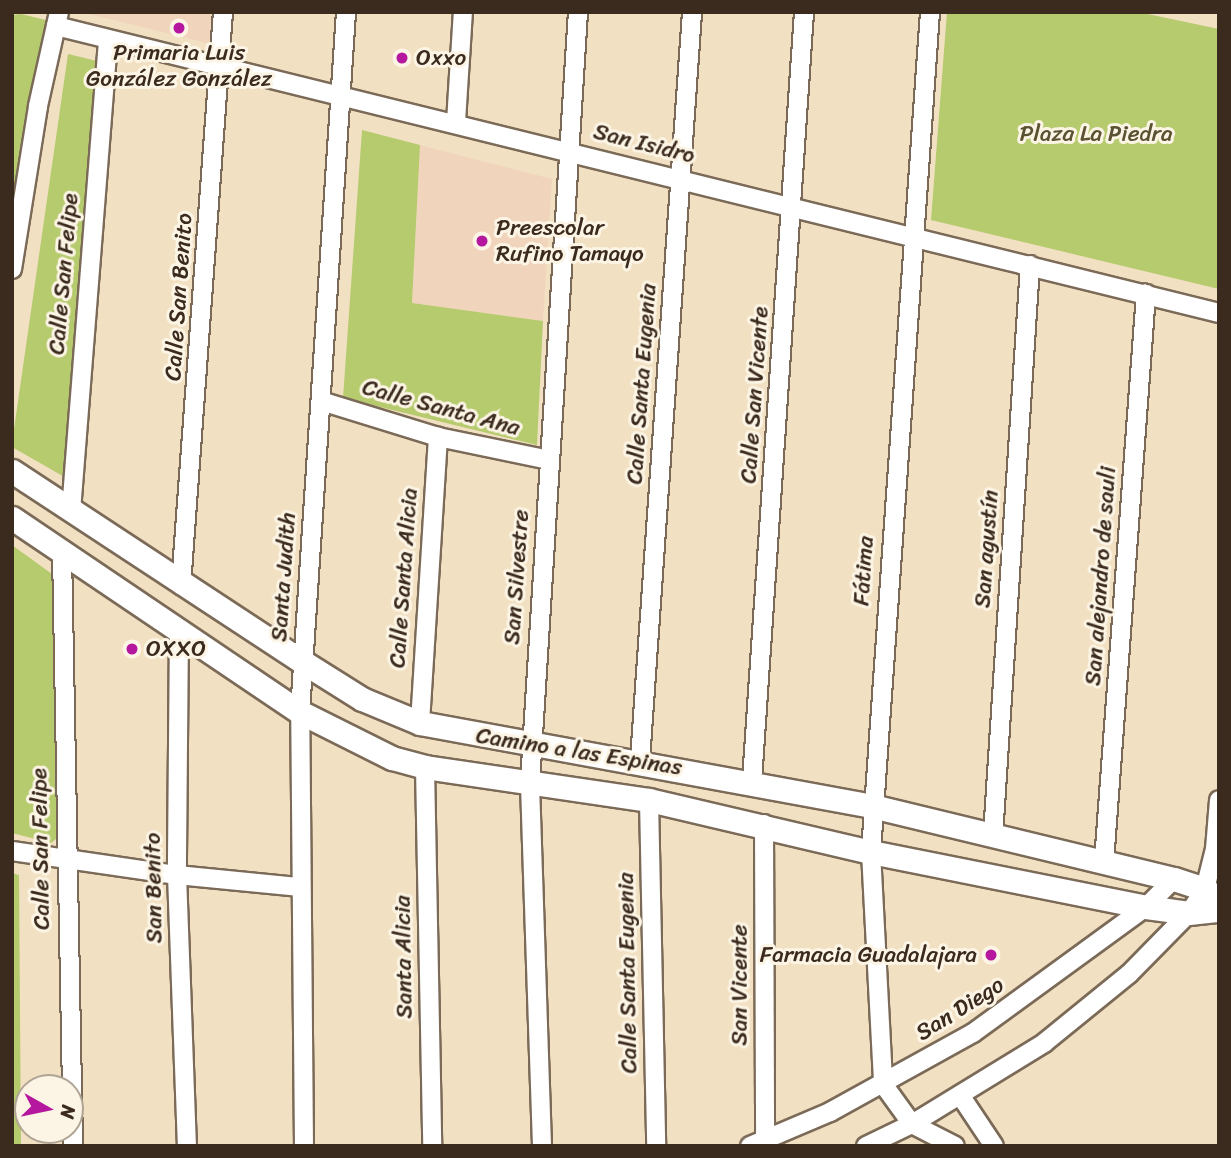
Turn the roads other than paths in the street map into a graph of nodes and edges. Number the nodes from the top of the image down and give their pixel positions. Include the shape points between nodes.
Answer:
1 (222, 12) edge
2 (346, 12) edge
3 (463, 12) edge
4 (578, 12) edge
5 (692, 12) edge
6 (804, 12) edge
7 (930, 12) edge
8 (58, 19) edge
9 (108, 40) junction
10 (220, 67) junction
11 (342, 94) junction
12 (456, 122) junction
13 (569, 151) junction
14 (681, 179) junction
15 (793, 207) junction
16 (913, 234) junction
17 (1030, 265) junction
18 (12, 269) edge
19 (1146, 294) junction
20 (1219, 313) edge
21 (321, 401) junction
22 (438, 438) junction
23 (548, 460) junction
24 (12, 471) edge
25 (71, 510) junction
26 (12, 518) edge
27 (62, 551) junction
28 (181, 585) junction
29 (179, 629) junction
30 (303, 662) junction
31 (300, 712) junction
32 (420, 723) junction
33 (531, 744) junction
34 (639, 760) junction
35 (425, 767) junction
36 (752, 781) junction
37 (530, 783) junction
38 (649, 800) junction
39 (1219, 800) edge
40 (872, 806) junction
41 (764, 824) junction
42 (993, 836) junction
43 (12, 851) edge
44 (871, 852) junction
45 (65, 861) junction
46 (1104, 862) junction
47 (177, 875) junction
48 (1174, 880) junction
49 (300, 887) junction
50 (1212, 894) edge
51 (1146, 907) junction
52 (1219, 909) edge
53 (1189, 913) junction
54 (883, 1084) junction
55 (960, 1095) junction
56 (912, 1124) junction
57 (760, 1144) edge
58 (74, 1146) edge
59 (187, 1146) edge
60 (304, 1146) edge
61 (432, 1146) edge
62 (542, 1146) edge
63 (656, 1146) edge
64 (866, 1146) edge
65 (956, 1146) edge
66 (994, 1146) edge

1 - 10 street, Calle San Benito
2 - 11 street, Santa Judith
3 - 12 street
4 - 13 street, San Silvestre
5 - 14 street, Calle Santa Eugenia
6 - 15 street, Calle San Vicente
7 - 16 street, Fátima
8 - 9 street, San Isidro
8 - 18 street
9 - 10 street, San Isidro
9 - 25 street, Calle San Felipe
10 - 11 street, San Isidro
10 - 28 street, Calle San Benito
11 - 12 street, San Isidro
11 - 21 street, Santa Judith
12 - 13 street, San Isidro
13 - 14 street, San Isidro
13 - 23 street, San Silvestre
14 - 15 street, San Isidro
14 - 34 street, Calle Santa Eugenia
15 - 16 street, San Isidro
15 - 36 street, Calle San Vicente
16 - 17 street, San Isidro
16 - 40 street, Fátima
17 - 19 street, San Isidro
17 - 42 street, San agustín
19 - 20 street, San Isidro
19 - 46 street, San alejandro de sauli
21 - 22 street, Calle Santa Ana
21 - 30 street, Santa Judith
22 - 23 street, Calle Santa Ana
22 - 32 street, Calle Santa Alicia
23 - 33 street, San Silvestre
24 - 25 street, Camino a las Espinas
25 - 28 street, Camino a las Espinas
26 - 27 street, Camino a las Espinas
27 - 29 street, Camino a las Espinas
27 - 45 street, Calle San Felipe
28 - 30 street, Camino a las Espinas
29 - 31 street, Camino a las Espinas
29 - 47 street, San Benito
30 - 31 street, Santa Judith
30 - 32 street, Camino a las Espinas via 362,699
31 - 35 street, Camino a las Espinas via 359,745
31 - 49 street, Santa Judith
32 - 33 street, Camino a las Espinas
33 - 34 street, Camino a las Espinas
33 - 37 street, San Silvestre
34 - 36 street, Camino a las Espinas
35 - 37 street, Camino a las Espinas
35 - 61 street, Santa Alicia
36 - 40 street, Camino a las Espinas
37 - 38 street, Camino a las Espinas
37 - 62 street, San Silvestre
38 - 41 street, Camino a las Espinas
38 - 63 street, Calle Santa Eugenia
39 - 50 street
40 - 42 street, Camino a las Espinas
40 - 44 street, Fátima
41 - 44 street, Camino a las Espinas
41 - 57 street, San Vicente
42 - 46 street, Camino a las Espinas
43 - 45 street
44 - 51 street, Camino a las Espinas
44 - 54 street, Fátima
45 - 47 street
45 - 58 street, Calle San Felipe
46 - 48 street, Camino a las Espinas
47 - 49 street
47 - 59 street, San Benito
48 - 50 street, Camino a las Espinas
48 - 51 street, San Diego
49 - 60 street, Santa Judith
50 - 53 street
51 - 53 street, Camino a las Espinas
51 - 54 street, San Diego via 973,1033
52 - 53 street
53 - 55 street via 1083,1015
54 - 56 street
54 - 57 street, San Diego
55 - 56 street
55 - 66 street
56 - 64 street
56 - 65 street

